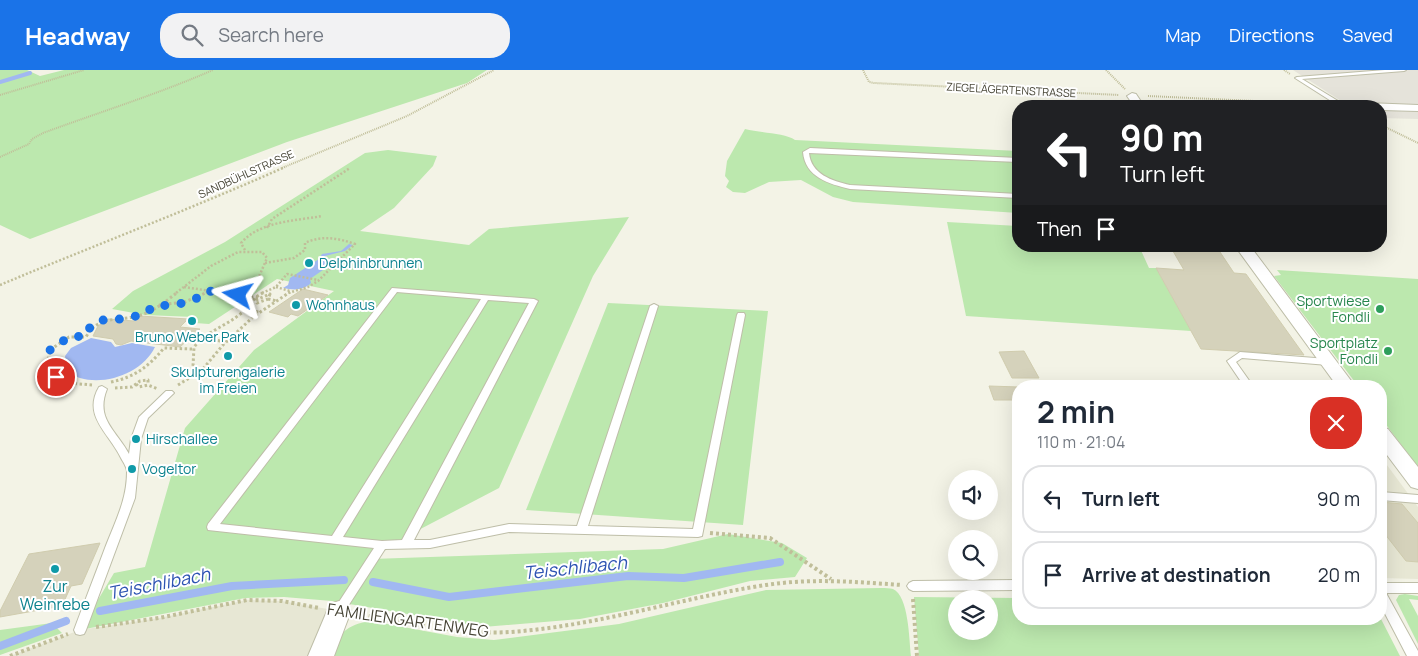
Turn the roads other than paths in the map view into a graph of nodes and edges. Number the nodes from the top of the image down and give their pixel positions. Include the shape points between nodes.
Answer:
1 (1404, 70) edge
2 (1132, 96) road end
3 (1135, 100) edge
4 (1333, 100) edge
5 (1387, 107) edge
6 (1418, 108) edge
7 (1012, 160) edge
8 (1012, 196) edge
9 (1246, 252) edge
10 (486, 297) junction
11 (654, 306) dead end
12 (741, 315) dead end
13 (1328, 362) junction
14 (1244, 380) edge
15 (1342, 380) edge
16 (102, 385) road end
17 (169, 393) road end
18 (1387, 441) edge
19 (132, 469) junction
20 (1418, 482) edge
21 (1387, 496) edge
22 (1418, 499) edge
23 (582, 530) junction
24 (335, 540) junction
25 (406, 544) junction
26 (382, 545) junction
27 (1012, 585) edge
28 (913, 586) road end
29 (1387, 588) edge
30 (1418, 588) edge
31 (1387, 605) edge
32 (339, 611) joint
33 (80, 630) road end
34 (321, 656) edge
35 (1414, 656) edge

1 - 4 lane via 1297,78
2 - 3 street
5 - 6 street
7 - 8 lane via 810,150 805,156 819,176 836,184
9 - 13 street
10 - 24 lane
10 - 24 lane via 395,290 212,526
10 - 25 lane via 534,301
11 - 23 lane
12 - 23 lane via 698,533
13 - 14 lane via 1240,355 1231,361
13 - 15 street
16 - 19 lane via 96,400 100,420
17 - 19 lane via 144,417 136,439
18 - 20 street
19 - 33 lane via 130,498
21 - 22 lane
23 - 25 lane via 509,528 430,544
24 - 26 lane
25 - 26 lane
26 - 32 lane
27 - 28 lane
29 - 30 lane
31 - 35 lane
32 - 34 street

